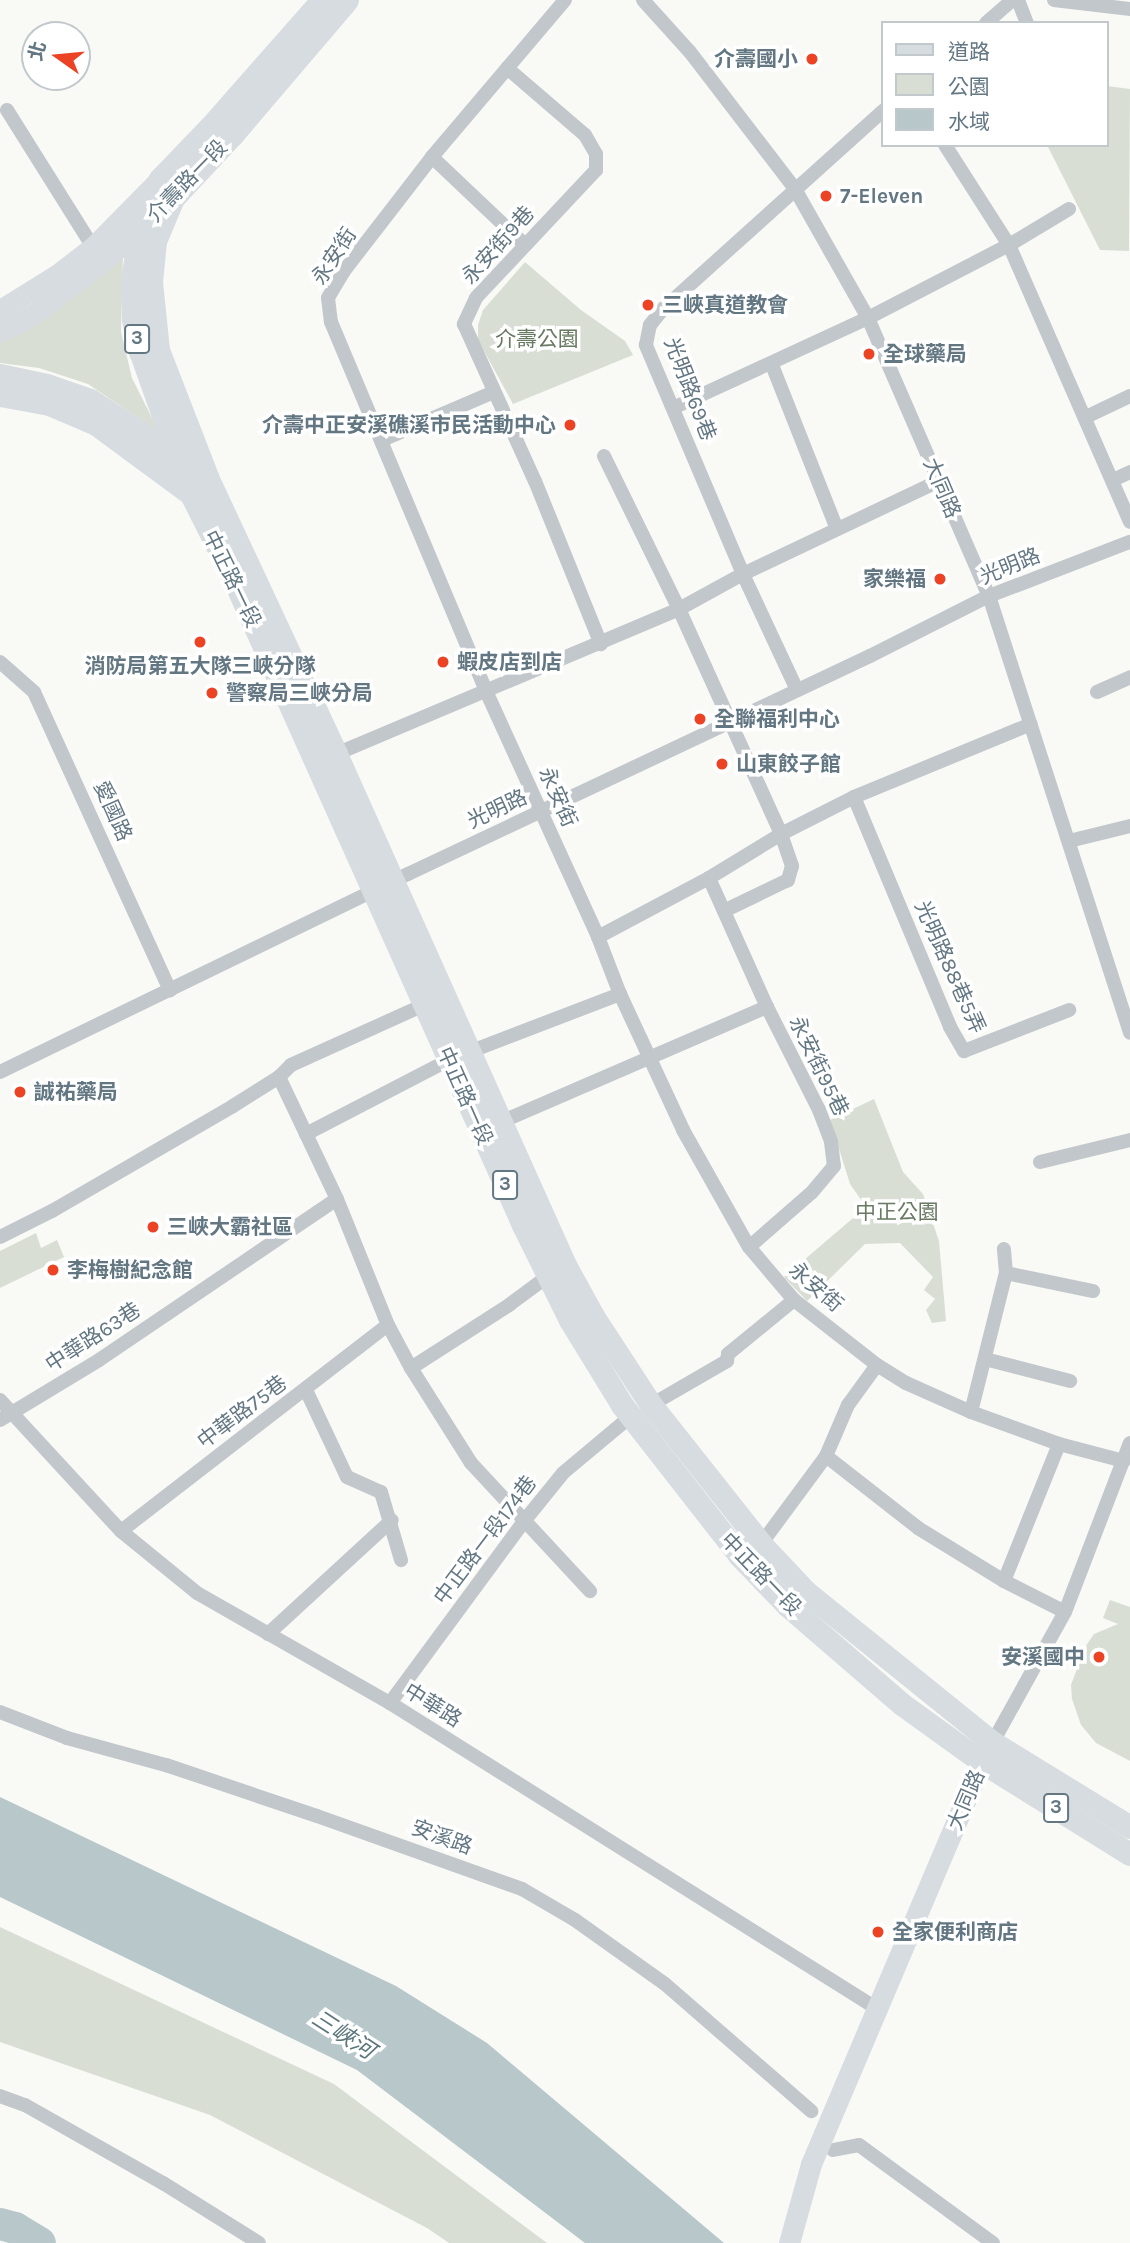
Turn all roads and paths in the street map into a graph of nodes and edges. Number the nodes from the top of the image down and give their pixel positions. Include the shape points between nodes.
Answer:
1 (321, 0) edge
2 (346, 0) edge
3 (565, 0) edge
4 (643, 0) edge
5 (1012, 0) edge
6 (1018, 0) edge
7 (1054, 0) edge
8 (1108, 3) edge
9 (1130, 9) edge
10 (988, 21) edge
11 (1026, 21) edge
12 (507, 68) junction
13 (7, 110) dead end
14 (881, 113) edge
15 (946, 147) edge
16 (432, 157) junction
17 (795, 188) junction
18 (166, 189) junction
19 (1069, 209) dead end
20 (139, 231) junction
21 (525, 245) junction
22 (1009, 245) junction
23 (93, 247) junction
24 (0, 310) edge
25 (868, 318) junction
26 (0, 332) edge
27 (772, 365) junction
28 (0, 375) edge
29 (494, 392) junction
30 (0, 395) edge
31 (1130, 396) edge
32 (673, 408) junction
33 (1086, 417) junction
34 (382, 440) junction
35 (177, 456) junction
36 (604, 456) dead end
37 (1130, 472) edge
38 (208, 478) junction
39 (1113, 480) junction
40 (939, 481) junction
41 (191, 494) junction
42 (1130, 522) edge
43 (837, 529) junction
44 (1130, 542) edge
45 (743, 574) junction
46 (989, 596) junction
47 (679, 609) junction
48 (601, 644) junction
49 (0, 662) edge
50 (1130, 677) edge
51 (797, 690) junction
52 (486, 691) junction
53 (1097, 692) dead end
54 (301, 704) junction
55 (730, 723) junction
56 (1031, 724) junction
57 (336, 754) junction
58 (854, 797) junction
59 (542, 811) junction
60 (1130, 826) edge
61 (781, 834) junction
62 (1069, 841) junction
63 (709, 878) junction
64 (382, 886) junction
65 (724, 911) junction
66 (598, 937) junction
67 (170, 989) junction
68 (1124, 993) edge
69 (620, 994) junction
70 (424, 1005) junction
71 (767, 1007) junction
72 (1069, 1010) dead end
73 (1130, 1033) edge
74 (459, 1056) junction
75 (652, 1059) junction
76 (0, 1072) edge
77 (279, 1077) junction
78 (500, 1122) junction
79 (306, 1134) junction
80 (1130, 1140) edge
81 (1040, 1162) dead end
82 (337, 1199) junction
83 (0, 1237) edge
84 (749, 1247) junction
85 (1004, 1249) dead end
86 (1006, 1273) junction
87 (548, 1276) junction
88 (1093, 1291) dead end
89 (794, 1300) junction
90 (388, 1325) junction
91 (985, 1359) junction
92 (877, 1365) junction
93 (411, 1368) junction
94 (1070, 1381) dead end
95 (306, 1390) junction
96 (0, 1400) edge
97 (651, 1405) junction
98 (971, 1412) junction
99 (5, 1416) edge
100 (630, 1417) junction
101 (1130, 1443) edge
102 (1059, 1444) junction
103 (825, 1456) junction
104 (1124, 1461) junction
105 (392, 1520) junction
106 (525, 1520) junction
107 (121, 1531) junction
108 (761, 1544) junction
109 (401, 1560) dead end
110 (1004, 1581) junction
111 (590, 1591) dead end
112 (1065, 1612) junction
113 (268, 1634) junction
114 (390, 1703) junction
115 (0, 1712) edge
116 (987, 1752) junction
117 (1130, 1827) edge
118 (1130, 1854) edge
119 (876, 2008) junction
120 (0, 2096) edge
121 (811, 2111) dead end
122 (833, 2150) dead end
123 (260, 2243) edge
124 (789, 2243) edge
125 (993, 2243) edge

1 - 18 main road, 介壽路一段 / 3 via 218,118
2 - 18 main road, 介壽路一段 / 3 via 241,125
3 - 12 street, 永安街
4 - 17 street, 大同路 via 690,52
5 - 10 street
6 - 11 street
7 - 8 street
8 - 9 street
12 - 16 street, 永安街
12 - 21 street, 永安街9巷 via 585,135 596,153 596,170
13 - 23 street
14 - 17 street, 光明路69巷
15 - 22 street
16 - 21 street
16 - 34 street, 永安街 via 328,298 331,322
17 - 25 street, 大同路
17 - 32 street, 光明路69巷 via 650,324 646,345
18 - 20 main road, 中正路一段 / 3
18 - 23 street, 介壽路一段
18 - 38 main road, 中正路一段 / 3 via 155,241 152,317 159,350
19 - 22 street
20 - 26 street, 介壽路一段 via 34,314
20 - 35 main road, 中正路一段 / 3 via 133,319
21 - 29 street, 永安街9巷 via 477,298 464,324
22 - 25 street
22 - 33 street
23 - 24 street, 介壽路一段
25 - 27 street
25 - 40 street, 大同路
27 - 32 street
27 - 43 street
28 - 35 main road via 90,400
29 - 34 street
29 - 48 street, 永安街9巷
30 - 41 main road via 48,404 96,425
31 - 33 street
32 - 45 street, 光明路69巷
33 - 39 street
34 - 52 street, 永安街
35 - 38 main road
35 - 41 main road, 中正路一段 / 3
36 - 47 street
37 - 39 street
38 - 54 main road, 中正路一段 / 3
39 - 42 street
40 - 43 street
40 - 46 street, 大同路
41 - 54 main road, 中正路一段 / 3
43 - 45 street
44 - 46 street, 光明路
45 - 47 street
45 - 51 street, 光明路69巷
46 - 51 street, 光明路
46 - 56 street, 大同路
47 - 48 street
47 - 55 street
48 - 52 street
49 - 67 street, 愛國路 via 34,692
50 - 53 street
51 - 55 street, 光明路
52 - 57 street
52 - 59 street, 永安街
54 - 57 main road, 中正路一段 / 3
54 - 64 main road, 中正路一段 / 3
55 - 59 street, 光明路
55 - 61 street
56 - 58 street
56 - 62 street, 大同路
57 - 64 main road, 中正路一段 / 3
58 - 61 street
58 - 72 street, 光明路88巷5弄 via 964,1051
59 - 64 street, 光明路
59 - 66 street, 永安街
60 - 62 street
61 - 63 street
61 - 65 street via 792,866 788,880
62 - 68 street, 大同路
63 - 65 street, 永安街95巷
63 - 66 street
64 - 67 street, 光明路
64 - 70 main road, 中正路一段 / 3
64 - 74 main road, 中正路一段 / 3
65 - 71 street, 永安街95巷
66 - 69 street, 永安街
67 - 76 street, 光明路
68 - 73 street, 大同路
69 - 74 street
69 - 75 street, 永安街
70 - 74 main road, 中正路一段 / 3
70 - 77 street via 291,1065
71 - 75 street
71 - 84 street, 永安街95巷 via 819,1110 834,1166 811,1193
74 - 78 main road, 中正路一段 / 3
74 - 79 street
74 - 87 main road, 中正路一段 / 3
75 - 78 street
75 - 84 street, 永安街 via 688,1141
77 - 79 street
77 - 83 street
78 - 97 main road, 中正路一段 / 3 via 565,1265
79 - 82 street
80 - 81 street
82 - 90 street
82 - 99 street, 中華路63巷 via 99,1360
84 - 89 street, 永安街
85 - 86 street
86 - 88 street
86 - 91 street
87 - 93 street
87 - 100 main road, 中正路一段 / 3
89 - 92 street, 永安街
89 - 97 street via 728,1354 727,1361
90 - 93 street
90 - 95 street, 中華路75巷
91 - 94 street
91 - 98 street
92 - 98 street, 永安街
92 - 103 street via 848,1405
93 - 106 street via 471,1463
95 - 105 street via 347,1477 381,1492
95 - 107 street, 中華路75巷
96 - 99 street, 中華路
97 - 108 main road, 中正路一段 / 3
98 - 102 street, 永安街
99 - 107 street, 中華路
100 - 106 street, 中正路一段174巷 via 564,1473
100 - 116 main road, 中正路一段 / 3 via 739,1555 787,1605 903,1705
101 - 104 street, 大同路
102 - 104 street, 永安街
102 - 110 street
103 - 108 street
103 - 110 street via 919,1528
104 - 112 street, 大同路
105 - 109 street
105 - 113 street
106 - 111 street
106 - 114 street, 中正路一段174巷
107 - 113 street, 中華路 via 197,1593
108 - 116 main road, 中正路一段 / 3 via 806,1592
110 - 112 street
112 - 116 street, 大同路
113 - 114 street, 中華路
114 - 119 street, 中華路
115 - 121 street, 安溪路 via 522,1889 575,1920 665,1984
116 - 117 main road, 中正路一段 / 3
116 - 118 main road, 中正路一段 / 3
116 - 119 street, 大同路
119 - 124 street, 大同路 via 811,2164
120 - 123 street via 25,2105 117,2157
122 - 125 street via 859,2145

